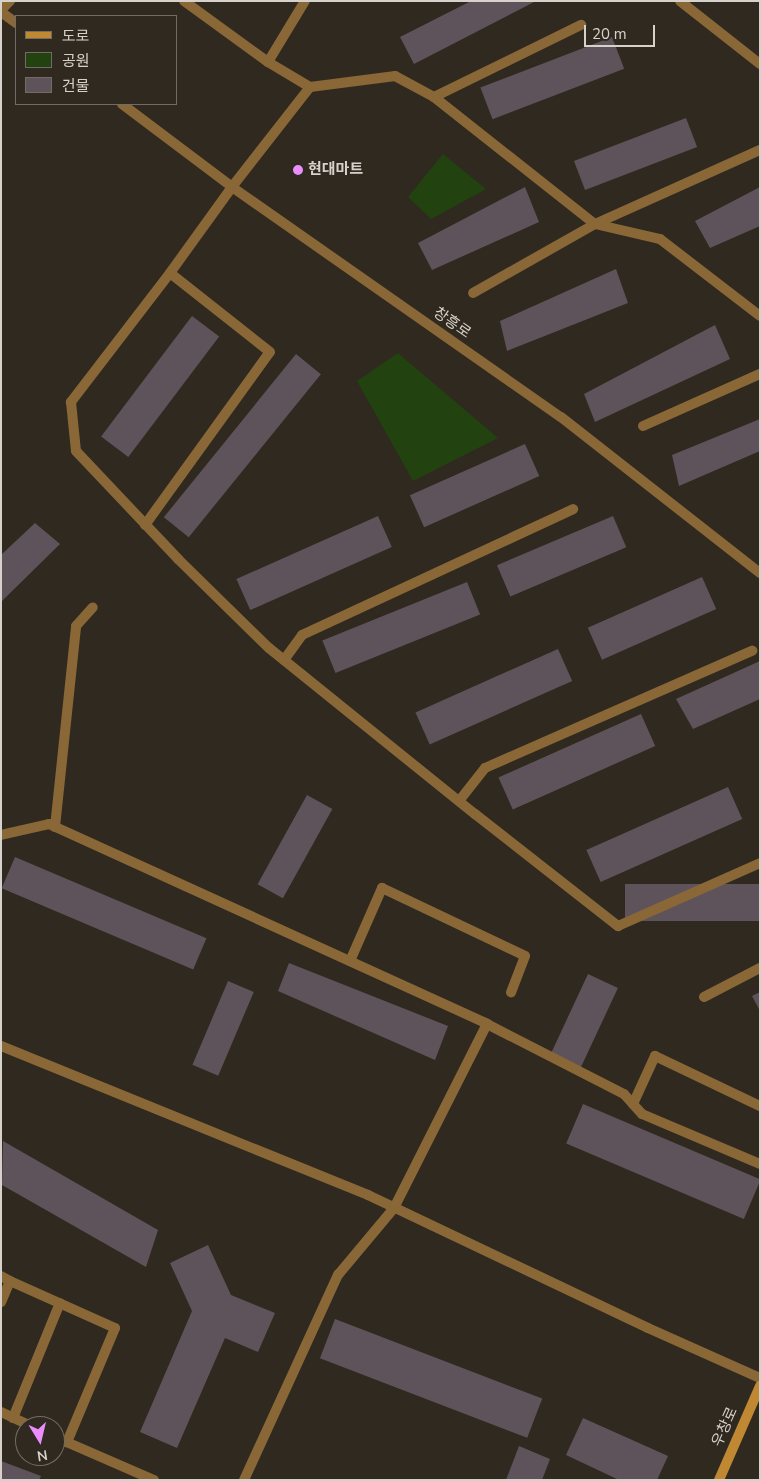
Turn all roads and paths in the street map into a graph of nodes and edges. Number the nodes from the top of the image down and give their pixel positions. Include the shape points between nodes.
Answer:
1 (10, 1) edge
2 (184, 1) edge
3 (305, 1) edge
4 (680, 1) edge
5 (1, 11) edge
6 (15, 23) edge
7 (581, 25) dead end
8 (268, 62) junction
9 (760, 64) edge
10 (310, 87) junction
11 (434, 97) junction
12 (123, 105) edge
13 (760, 150) edge
14 (232, 188) junction
15 (595, 224) junction
16 (170, 273) junction
17 (473, 292) dead end
18 (760, 316) edge
19 (760, 374) edge
20 (643, 426) dead end
21 (574, 510) dead end
22 (145, 525) junction
23 (760, 573) edge
24 (93, 607) dead end
25 (752, 651) dead end
26 (284, 660) junction
27 (459, 801) junction
28 (55, 827) junction
29 (1, 835) edge
30 (760, 863) edge
31 (350, 961) junction
32 (760, 968) edge
33 (511, 992) dead end
34 (704, 996) dead end
35 (487, 1024) junction
36 (1, 1046) edge
37 (633, 1104) junction
38 (760, 1106) edge
39 (760, 1164) edge
40 (394, 1208) junction
41 (6, 1278) edge
42 (1, 1302) edge
43 (60, 1304) junction
44 (760, 1378) edge
45 (760, 1386) edge
46 (1, 1412) edge
47 (13, 1418) joint
48 (67, 1442) joint
49 (154, 1480) edge
50 (244, 1480) edge
51 (719, 1480) edge

1 - 5 street
2 - 8 street
3 - 8 street
4 - 9 street
5 - 6 street
7 - 11 street
8 - 10 street
10 - 11 street via 395,76
10 - 14 street
11 - 15 street
12 - 14 street, 창흥로
13 - 15 street
14 - 16 street
14 - 23 street, 창흥로 via 561,417
15 - 17 street
15 - 18 street via 660,239
16 - 22 street via 71,402 76,451
16 - 22 street via 270,352
19 - 20 street
21 - 26 street via 302,635
22 - 26 street
24 - 28 street via 76,626
25 - 27 street via 485,768
26 - 27 street
27 - 30 street via 618,926
28 - 29 street via 49,824
28 - 31 street
31 - 33 street via 382,888 525,956
31 - 35 street
32 - 34 street
35 - 37 street via 624,1094
35 - 40 street
36 - 40 street
37 - 38 street via 656,1056
37 - 39 street via 642,1114
40 - 44 street
40 - 50 street via 338,1275
41 - 42 street
41 - 43 street
43 - 47 street
43 - 48 street via 115,1328
45 - 51 main road, 우창로
46 - 47 street
48 - 49 street

